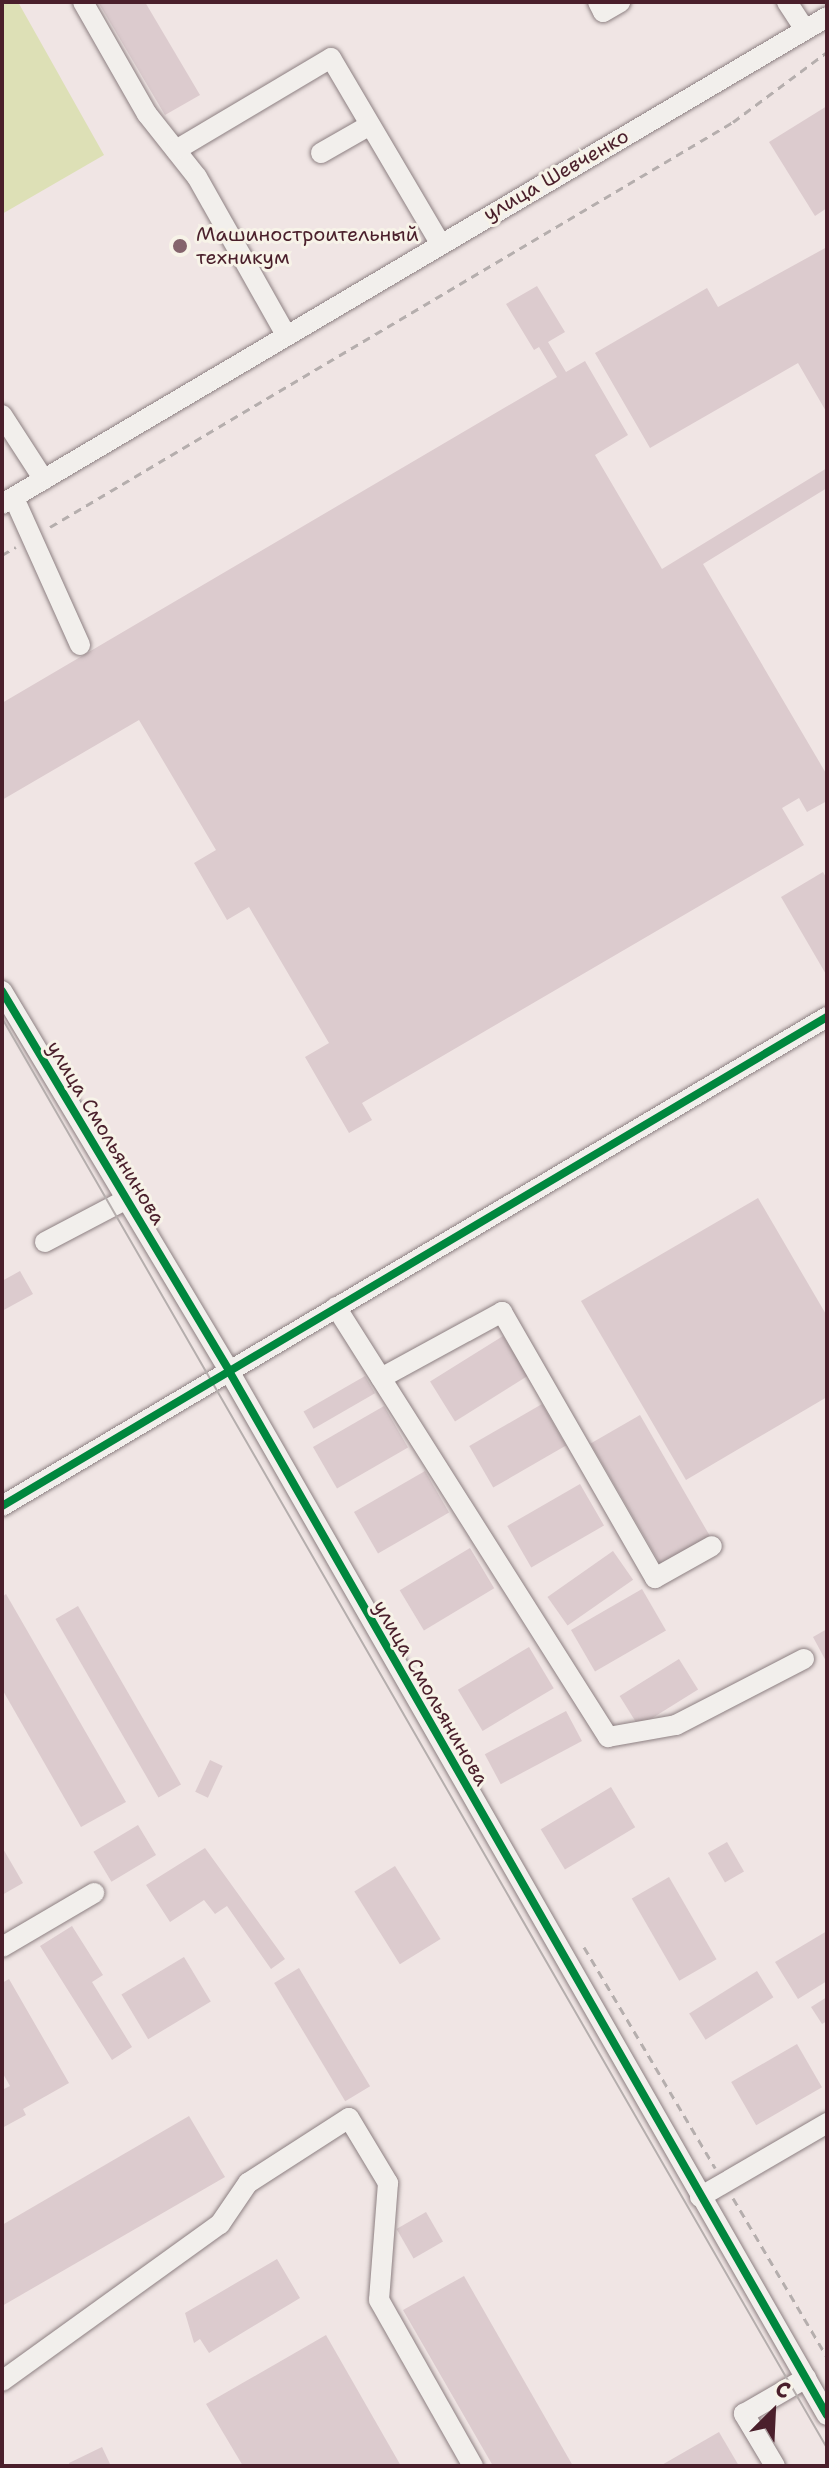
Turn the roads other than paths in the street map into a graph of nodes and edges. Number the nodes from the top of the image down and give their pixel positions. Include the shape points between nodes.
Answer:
1 (83, 2) edge
2 (598, 2) edge
3 (620, 2) edge
4 (787, 2) edge
5 (827, 17) edge
6 (805, 30) junction
7 (351, 69) dead end
8 (359, 106) junction
9 (370, 125) junction
10 (176, 150) junction
11 (321, 153) dead end
12 (440, 243) junction
13 (285, 333) junction
14 (2, 415) edge
15 (44, 480) junction
16 (8, 501) edge
17 (80, 645) dead end
18 (2, 991) edge
19 (827, 1017) edge
20 (127, 1199) junction
21 (45, 1242) dead end
22 (336, 1307) junction
23 (229, 1371) junction
24 (381, 1378) junction
25 (2, 1506) edge
26 (712, 1546) dead end
27 (804, 1659) dead end
28 (94, 1893) dead end
29 (2, 1947) edge
30 (827, 2123) edge
31 (700, 2197) junction
32 (806, 2378) junction
33 (2, 2381) edge
34 (827, 2415) edge
35 (473, 2466) edge
36 (775, 2466) edge

1 - 10 street via 147,114
2 - 3 street via 603,12
4 - 6 street
5 - 6 street, улица Шевченко
6 - 12 street, улица Шевченко
7 - 8 street
8 - 9 street
8 - 10 street via 331,58
9 - 11 street
9 - 12 street
10 - 13 street via 197,177
12 - 13 street, улица Шевченко
13 - 15 street, улица Шевченко
14 - 15 street
15 - 16 street, улица Шевченко
16 - 17 street via 32,538
18 - 20 street, улица Смольянинова
19 - 22 street
20 - 21 street
20 - 23 street, улица Смольянинова
22 - 23 street
22 - 24 street
23 - 25 street
23 - 31 street, улица Смольянинова
24 - 26 street via 502,1312 655,1578
24 - 27 street via 608,1737 676,1725
28 - 29 street
30 - 31 street
31 - 32 street, улица Смольянинова
32 - 34 street, улица Смольянинова
32 - 36 street via 744,2414
33 - 35 street via 220,2224 248,2183 349,2118 388,2183 379,2300

